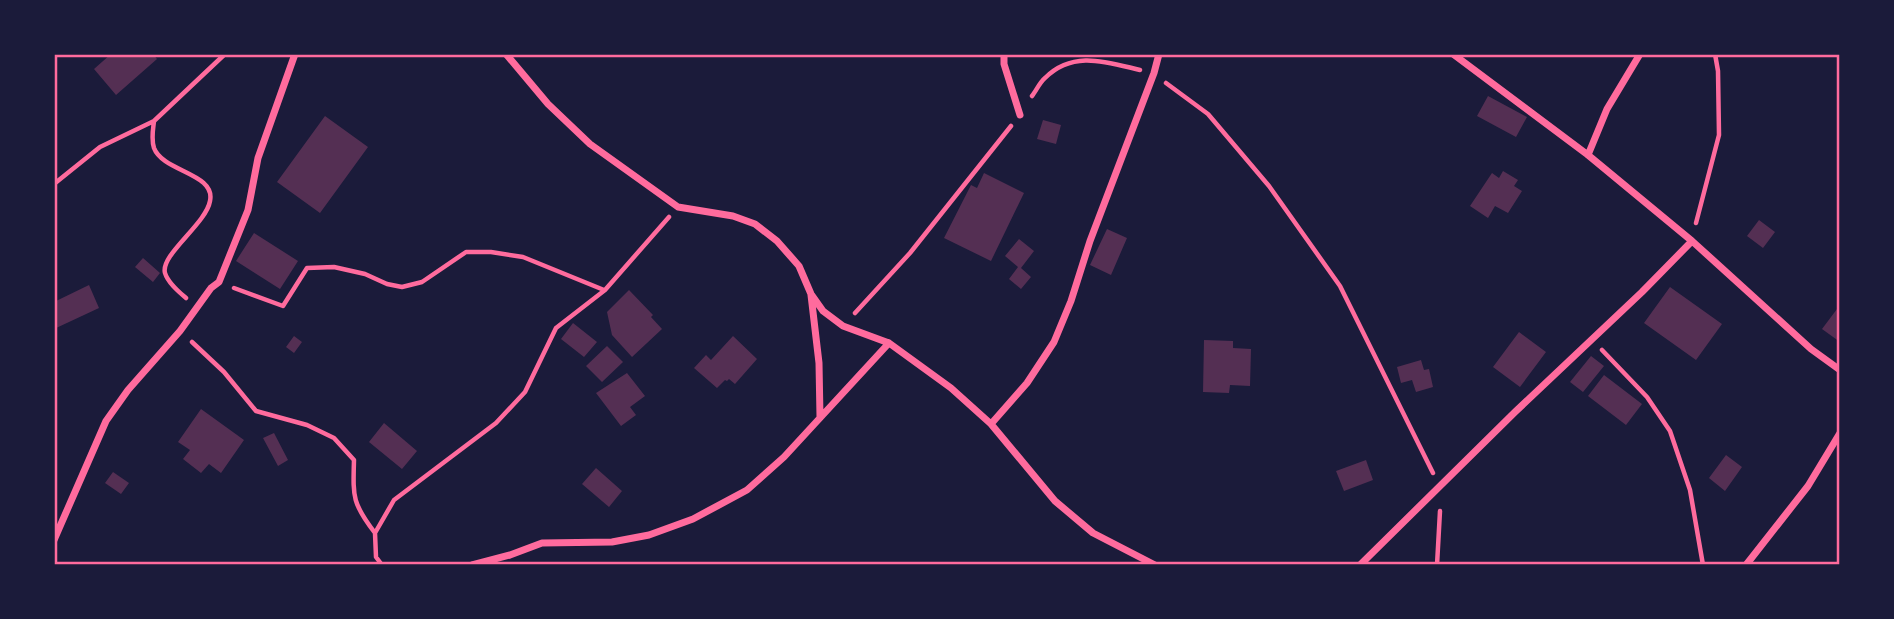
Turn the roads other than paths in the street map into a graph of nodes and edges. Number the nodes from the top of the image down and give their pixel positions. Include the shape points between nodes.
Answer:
1 (295, 54) edge
2 (506, 54) edge
3 (1004, 54) edge
4 (1159, 54) edge
5 (1453, 54) edge
6 (1640, 54) edge
7 (1020, 115) road end
8 (1588, 155) junction
9 (1692, 241) junction
10 (810, 294) junction
11 (889, 343) junction
12 (1840, 370) edge
13 (820, 417) junction
14 (991, 424) junction
15 (1840, 433) edge
16 (54, 540) edge
17 (472, 565) edge
18 (1155, 565) edge
19 (1360, 565) edge
20 (1746, 565) edge

1 - 16 street via 258,158 248,210 219,282 106,421
2 - 10 street via 590,144 678,207 733,216 755,224 777,241 799,266
3 - 7 street
4 - 14 street via 1054,342 1027,383
5 - 8 street
6 - 8 street via 1607,109
8 - 9 street
9 - 12 street
9 - 19 street
10 - 11 street via 843,327
10 - 13 street
11 - 13 street
11 - 14 street
13 - 17 street via 747,490 693,519 612,542 542,543
14 - 18 street via 1055,501 1093,533
15 - 20 street via 1808,486

